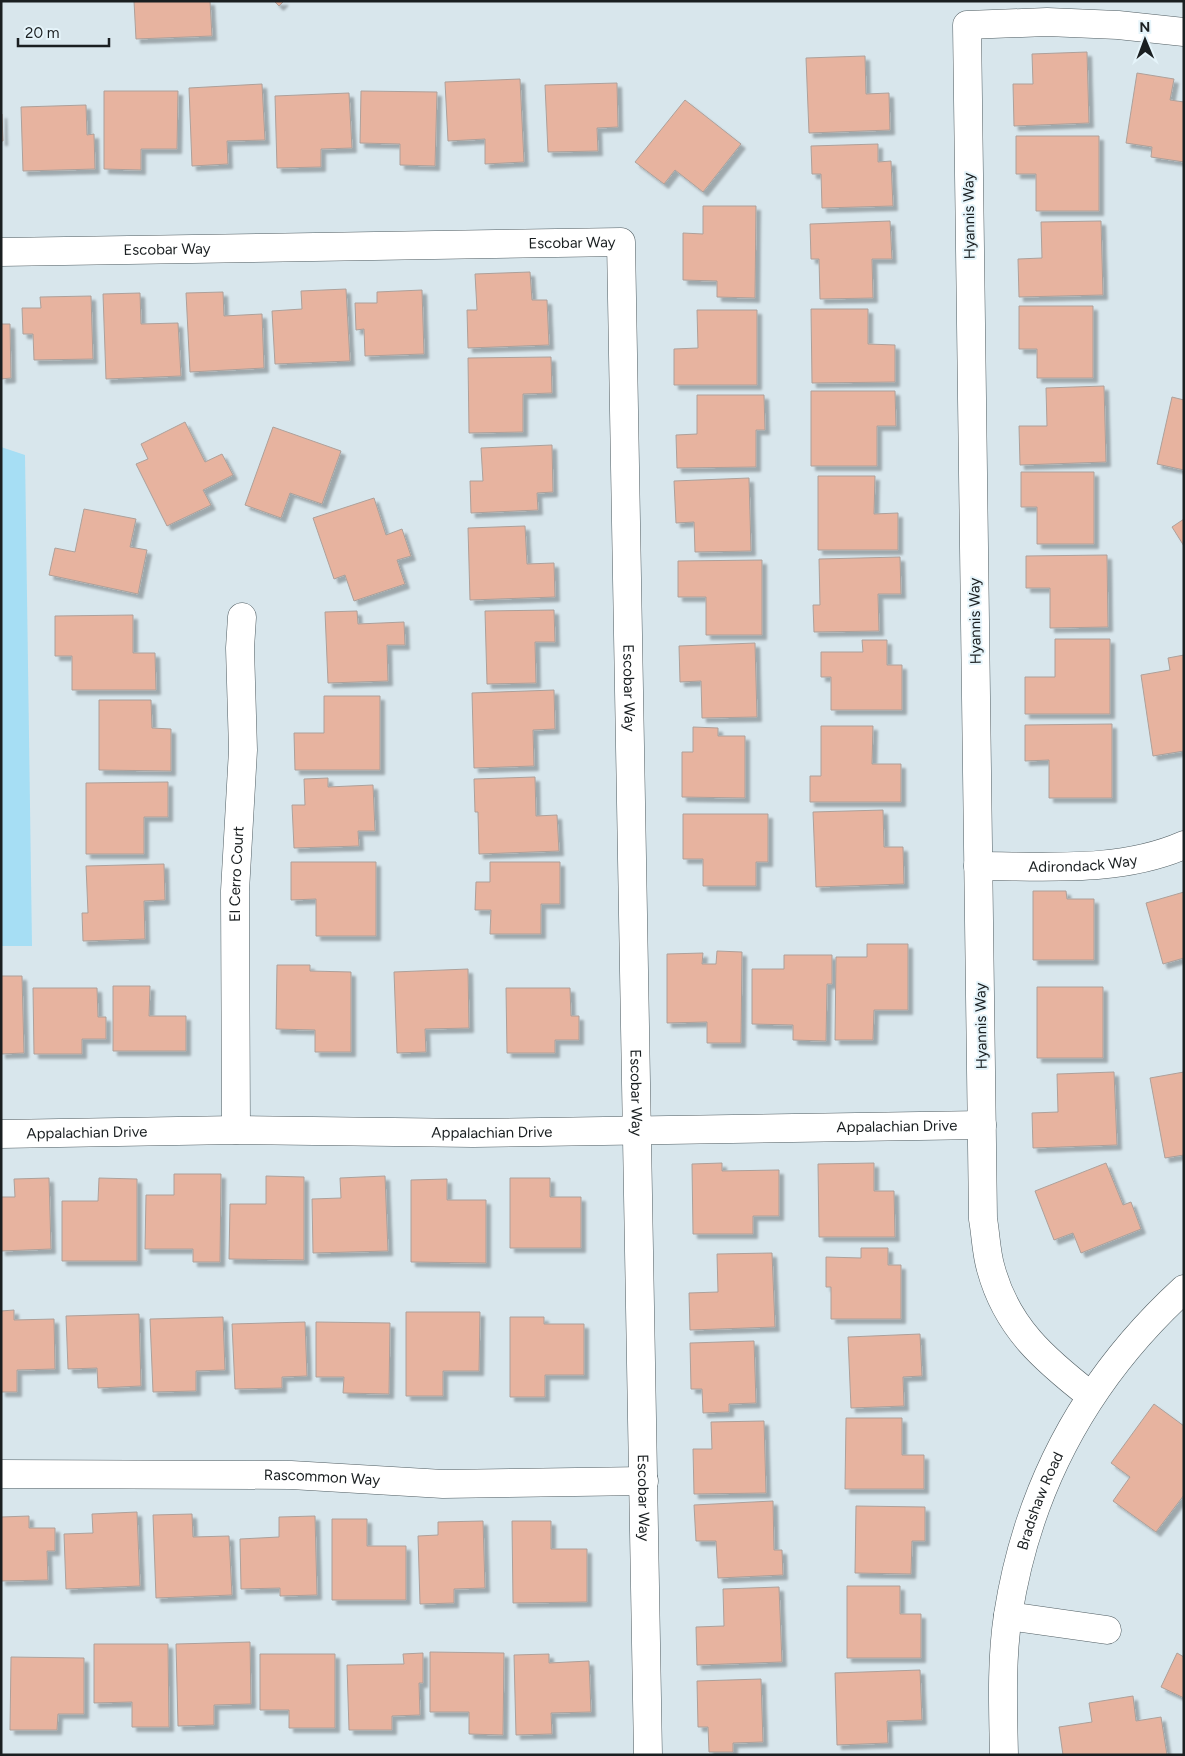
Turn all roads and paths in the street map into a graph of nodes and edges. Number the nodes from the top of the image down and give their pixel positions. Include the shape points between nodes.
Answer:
1 (1184, 32) edge
2 (1, 252) edge
3 (242, 617) dead end
4 (1184, 845) edge
5 (978, 866) junction
6 (982, 1125) junction
7 (236, 1130) junction
8 (637, 1130) junction
9 (1, 1134) edge
10 (1184, 1289) edge
11 (1091, 1396) junction
12 (1, 1474) edge
13 (644, 1481) junction
14 (1008, 1616) junction
15 (1107, 1630) dead end
16 (648, 1755) edge
17 (1004, 1755) edge

1 - 5 street, Hyannis Way via 1056,22 967,25
2 - 8 street, Escobar Way via 621,242
3 - 7 street, El Cerro Court via 243,750 234,890
4 - 5 street, Adirondack Way via 1146,858 1096,865
5 - 6 street, Hyannis Way
6 - 8 street, Appalachian Drive
6 - 11 street, Hyannis Way via 983,1219 997,1290 1035,1350
7 - 8 street, Appalachian Drive via 473,1133
7 - 9 street, Appalachian Drive
8 - 13 street, Escobar Way
10 - 11 street, Bradshaw Road via 1157,1313 1119,1356
11 - 14 street, Bradshaw Road via 1063,1443 1040,1495 1021,1548
12 - 13 street, Rascommon Way via 291,1475 443,1484
13 - 16 street, Escobar Way
14 - 15 street
14 - 17 street, Bradshaw Road via 1003,1670

